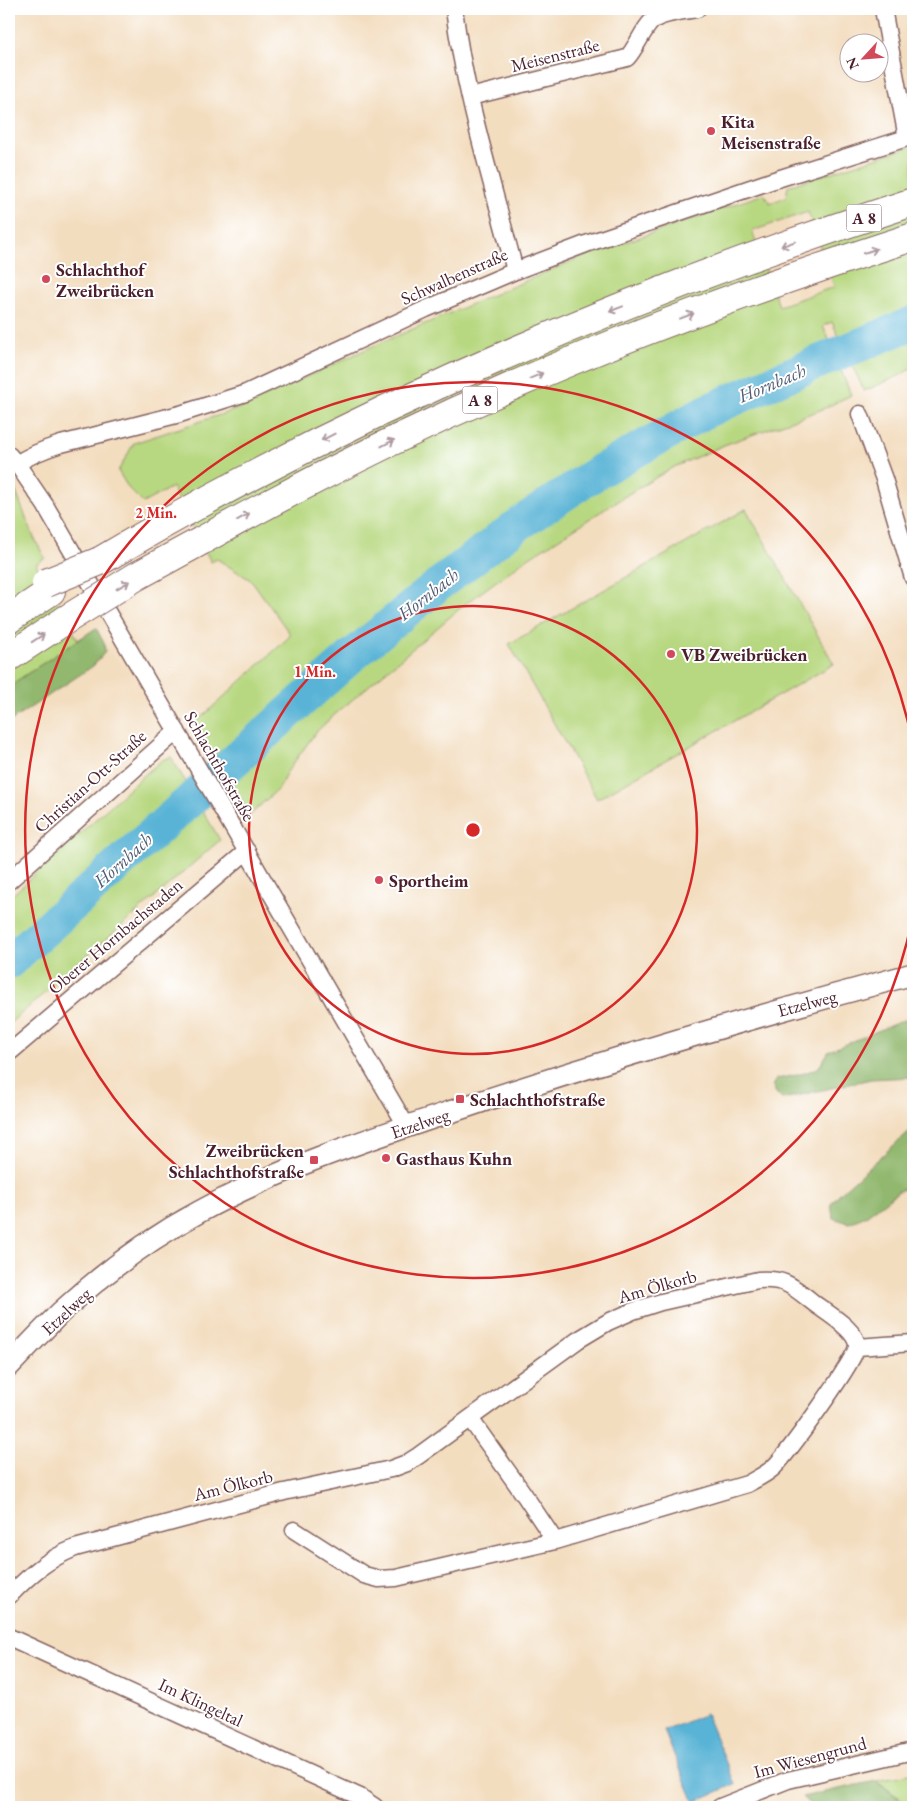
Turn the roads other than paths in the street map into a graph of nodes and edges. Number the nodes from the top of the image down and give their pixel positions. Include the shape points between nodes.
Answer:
1 (454, 9) edge
2 (697, 9) edge
3 (883, 9) edge
4 (470, 97) junction
5 (910, 137) edge
6 (913, 202) edge
7 (913, 237) edge
8 (515, 270) junction
9 (860, 414) dead end
10 (13, 460) edge
11 (912, 567) edge
12 (49, 587) junction
13 (9, 602) edge
14 (9, 619) edge
15 (9, 657) edge
16 (176, 731) junction
17 (247, 851) junction
18 (9, 881) edge
19 (913, 974) edge
20 (9, 1053) edge
21 (407, 1127) junction
22 (913, 1343) edge
23 (857, 1347) junction
24 (9, 1366) edge
25 (471, 1420) junction
26 (294, 1530) dead end
27 (555, 1542) junction
28 (9, 1596) edge
29 (9, 1637) edge
30 (913, 1751) edge
31 (375, 1807) edge
32 (720, 1807) edge

1 - 4 street
2 - 4 street, Meisenstraße via 658,17 650,22 627,58
3 - 5 street
4 - 8 street
5 - 8 street, Schwalbenstraße via 771,181
6 -> 12 highway, A 8, bridge via 760,254 562,330 474,368 245,479
15 -> 7 highway, A 8, bridge via 138,576 254,511 390,442 570,361 771,284
8 - 10 street, Schwalbenstraße via 246,393
9 - 11 street
10 - 16 street, Schlachthofstraße via 45,505
12 - 13 highway
12 - 14 highway
16 - 17 street, Schlachthofstraße
16 - 18 street, Christian-Ott-Straße
17 - 20 street, Oberer Hornbachstaden
17 - 21 street, Schlachthofstraße
19 - 21 street, Etzelweg via 623,1056
21 - 24 street, Etzelweg via 265,1180 199,1212 97,1282
22 - 23 street
23 - 25 street, Am Ölkorb via 855,1338 845,1326 788,1283 774,1279 758,1280 661,1302 608,1322 578,1340
23 - 27 street via 846,1369 783,1457 761,1477
25 - 27 street
25 - 28 street, Am Ölkorb via 407,1463 391,1469 284,1492 75,1548 42,1565
26 - 27 street via 364,1575 379,1579 396,1578
29 - 31 street, Im Klingeltal via 360,1797
30 - 32 street, Im Wiesengrund via 788,1780

